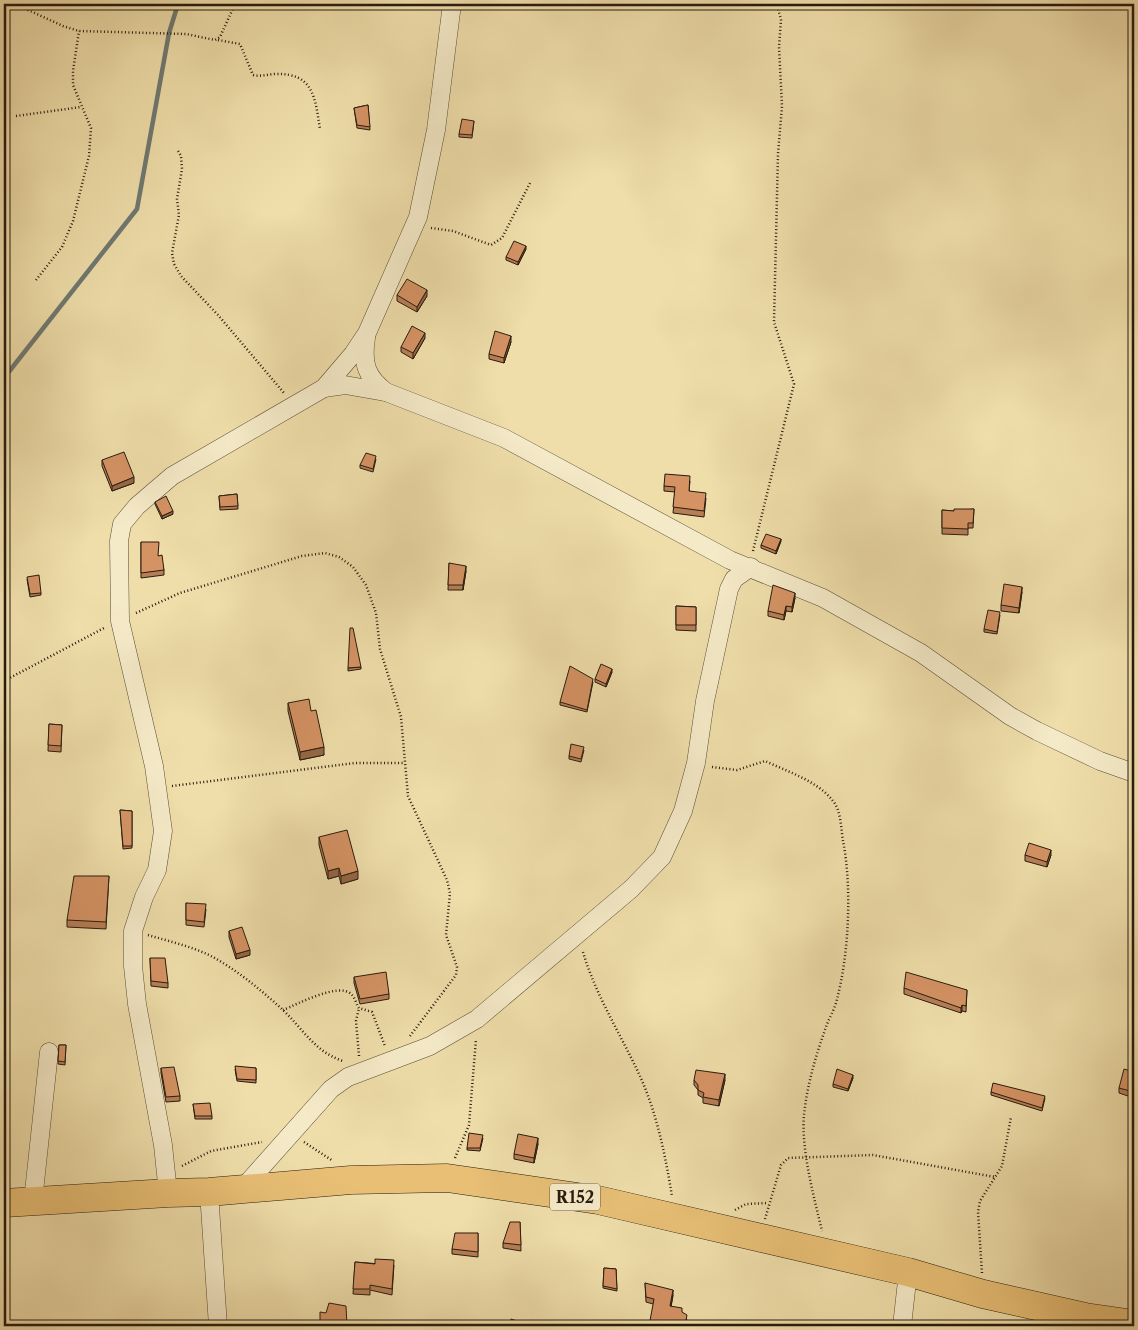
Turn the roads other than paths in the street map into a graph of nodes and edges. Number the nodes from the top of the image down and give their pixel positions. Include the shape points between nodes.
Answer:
1 (452, 4) edge
2 (367, 333) junction
3 (324, 388) junction
4 (386, 392) junction
5 (751, 567) junction
6 (1134, 773) edge
7 (49, 1052) dead end
8 (167, 1184) junction
9 (242, 1189) junction
10 (209, 1192) junction
11 (33, 1201) junction
12 (4, 1203) edge
13 (908, 1272) junction
14 (1134, 1324) edge
15 (218, 1326) edge
16 (902, 1326) edge

1 - 2 street via 436,130 418,217
2 - 3 street
2 - 4 street via 365,369
3 - 4 street via 345,385
3 - 8 street via 172,476 137,506 122,524 119,541 120,621 157,789 162,831 157,870 133,931 133,966
4 - 5 street via 504,438 708,548
5 - 6 street via 823,598 921,653 1010,716 1037,731
5 - 9 street via 734,579 726,600 696,763 683,811 662,858 477,1019 430,1046 360,1068 331,1089
7 - 11 street
8 - 10 main road, R152
8 - 11 main road, R152
9 - 10 main road, R152
9 - 13 main road, R152 via 351,1180 447,1178 598,1200
10 - 15 street
11 - 12 main road, R152
13 - 14 main road, R152 via 983,1294 1085,1317
13 - 16 street

